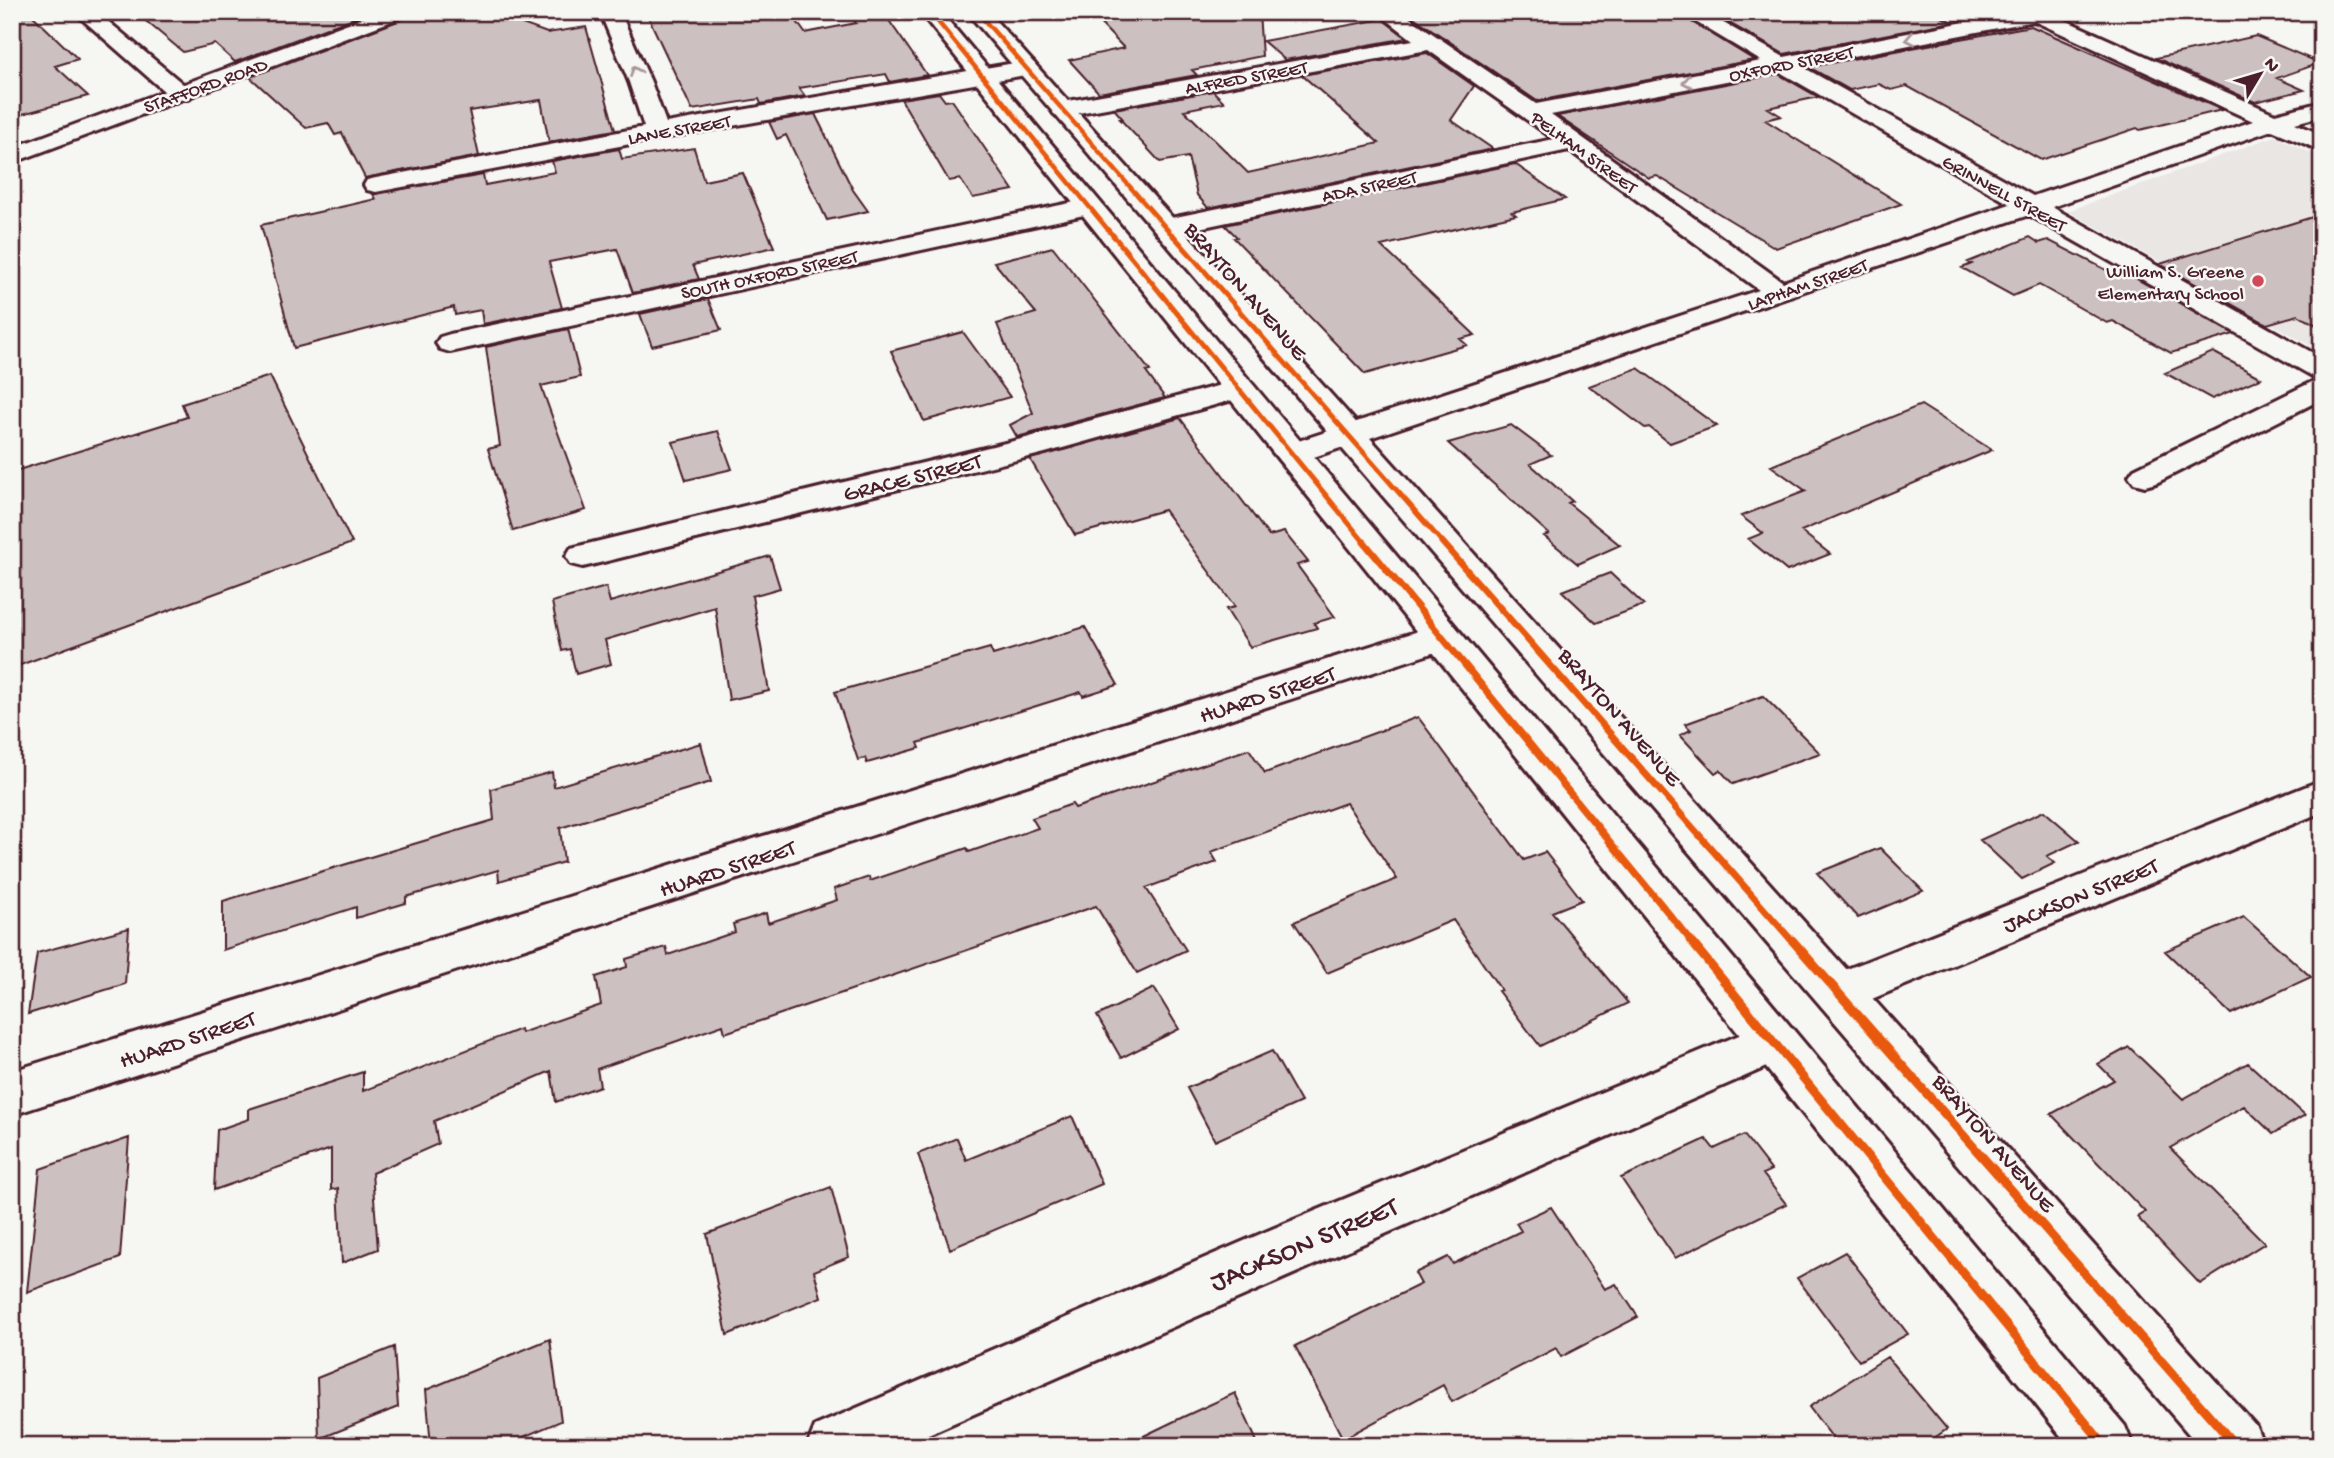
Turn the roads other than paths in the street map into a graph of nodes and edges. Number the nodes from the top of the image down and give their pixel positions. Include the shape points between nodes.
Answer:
1 (84, 12) edge
2 (398, 12) edge
3 (610, 12) edge
4 (930, 12) edge
5 (977, 12) edge
6 (1388, 12) edge
7 (1689, 12) edge
8 (2039, 13) edge
9 (1429, 43) junction
10 (1779, 64) junction
11 (1026, 68) junction
12 (982, 76) junction
13 (181, 94) junction
14 (1062, 109) junction
15 (2322, 109) edge
16 (1532, 111) junction
17 (2273, 122) junction
18 (657, 132) junction
19 (1572, 142) junction
20 (2322, 144) edge
21 (12, 156) edge
22 (376, 185) dead end
23 (1089, 207) junction
24 (2032, 207) junction
25 (1166, 227) junction
26 (1780, 292) junction
27 (450, 342) dead end
28 (2322, 370) edge
29 (2322, 387) edge
30 (1238, 389) junction
31 (1350, 437) junction
32 (1291, 454) junction
33 (2145, 476) dead end
34 (583, 556) dead end
35 (1441, 637) junction
36 (2322, 795) edge
37 (1838, 993) junction
38 (1773, 1042) junction
39 (12, 1094) edge
40 (835, 1446) edge
41 (2105, 1446) edge
42 (2236, 1446) edge

1 - 13 street
2 - 13 street, STAFFORD ROAD
18 -> 3 street
4 - 12 street
5 - 11 street, BRAYTON AVENUE
6 - 9 street, PELHAM STREET
7 - 10 street, GRINNELL STREET
8 -> 10 street, OXFORD STREET
8 - 17 street
9 - 14 street, ALFRED STREET
9 - 16 street, PELHAM STREET
10 -> 16 street, OXFORD STREET
10 - 24 street, GRINNELL STREET
11 - 12 street, LANE STREET
11 - 14 street, BRAYTON AVENUE
12 - 18 street, LANE STREET
12 - 23 street
13 - 21 street, STAFFORD ROAD
14 - 25 street, BRAYTON AVENUE
15 - 17 street, LAPHAM STREET
16 - 19 street, PELHAM STREET
17 - 20 street
17 - 24 street, LAPHAM STREET
18 - 22 street, LANE STREET
19 - 25 street, ADA STREET
19 - 26 street, PELHAM STREET
23 - 27 street, SOUTH OXFORD STREET
23 - 30 street
24 - 26 street, LAPHAM STREET
24 - 28 street, GRINNELL STREET
25 - 31 street, BRAYTON AVENUE
26 - 31 street, LAPHAM STREET
29 - 33 street
30 - 32 street
30 - 34 street, GRACE STREET via 1034,446
31 - 32 street, LAPHAM STREET
31 - 37 street, BRAYTON AVENUE
32 - 35 street
35 - 38 street
35 - 39 street, HUARD STREET
36 - 37 street, JACKSON STREET
37 - 42 street, BRAYTON AVENUE
38 - 40 street, JACKSON STREET
38 - 41 street

